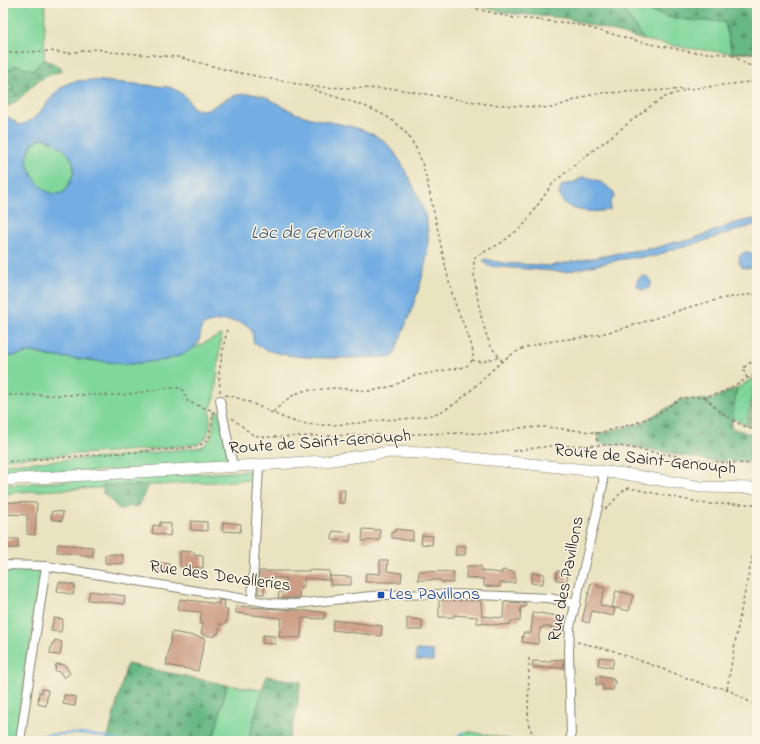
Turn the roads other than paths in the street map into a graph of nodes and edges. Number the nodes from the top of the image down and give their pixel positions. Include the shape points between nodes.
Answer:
1 (220, 400) road end
2 (259, 466) junction
3 (233, 467) junction
4 (603, 472) junction
5 (3, 480) edge
6 (757, 488) edge
7 (3, 565) edge
8 (46, 566) junction
9 (252, 600) junction
10 (576, 604) junction
11 (20, 741) edge
12 (572, 741) edge

1 - 3 street
2 - 3 street, Route de Saint-Genouph
2 - 4 street, Route de Saint-Genouph via 325,461 389,452 425,453
2 - 9 street
3 - 5 street, Route de Saint-Genouph
4 - 6 street, Route de Saint-Genouph via 701,487
4 - 10 street, Rue des Pavillons via 598,510
7 - 8 street, Rue des Devalleries
8 - 9 street, Rue des Devalleries
8 - 11 street
9 - 10 street, Rue des Devalleries via 295,604 381,596 451,594 549,598
10 - 12 street, Rue des Pavillons via 569,642

